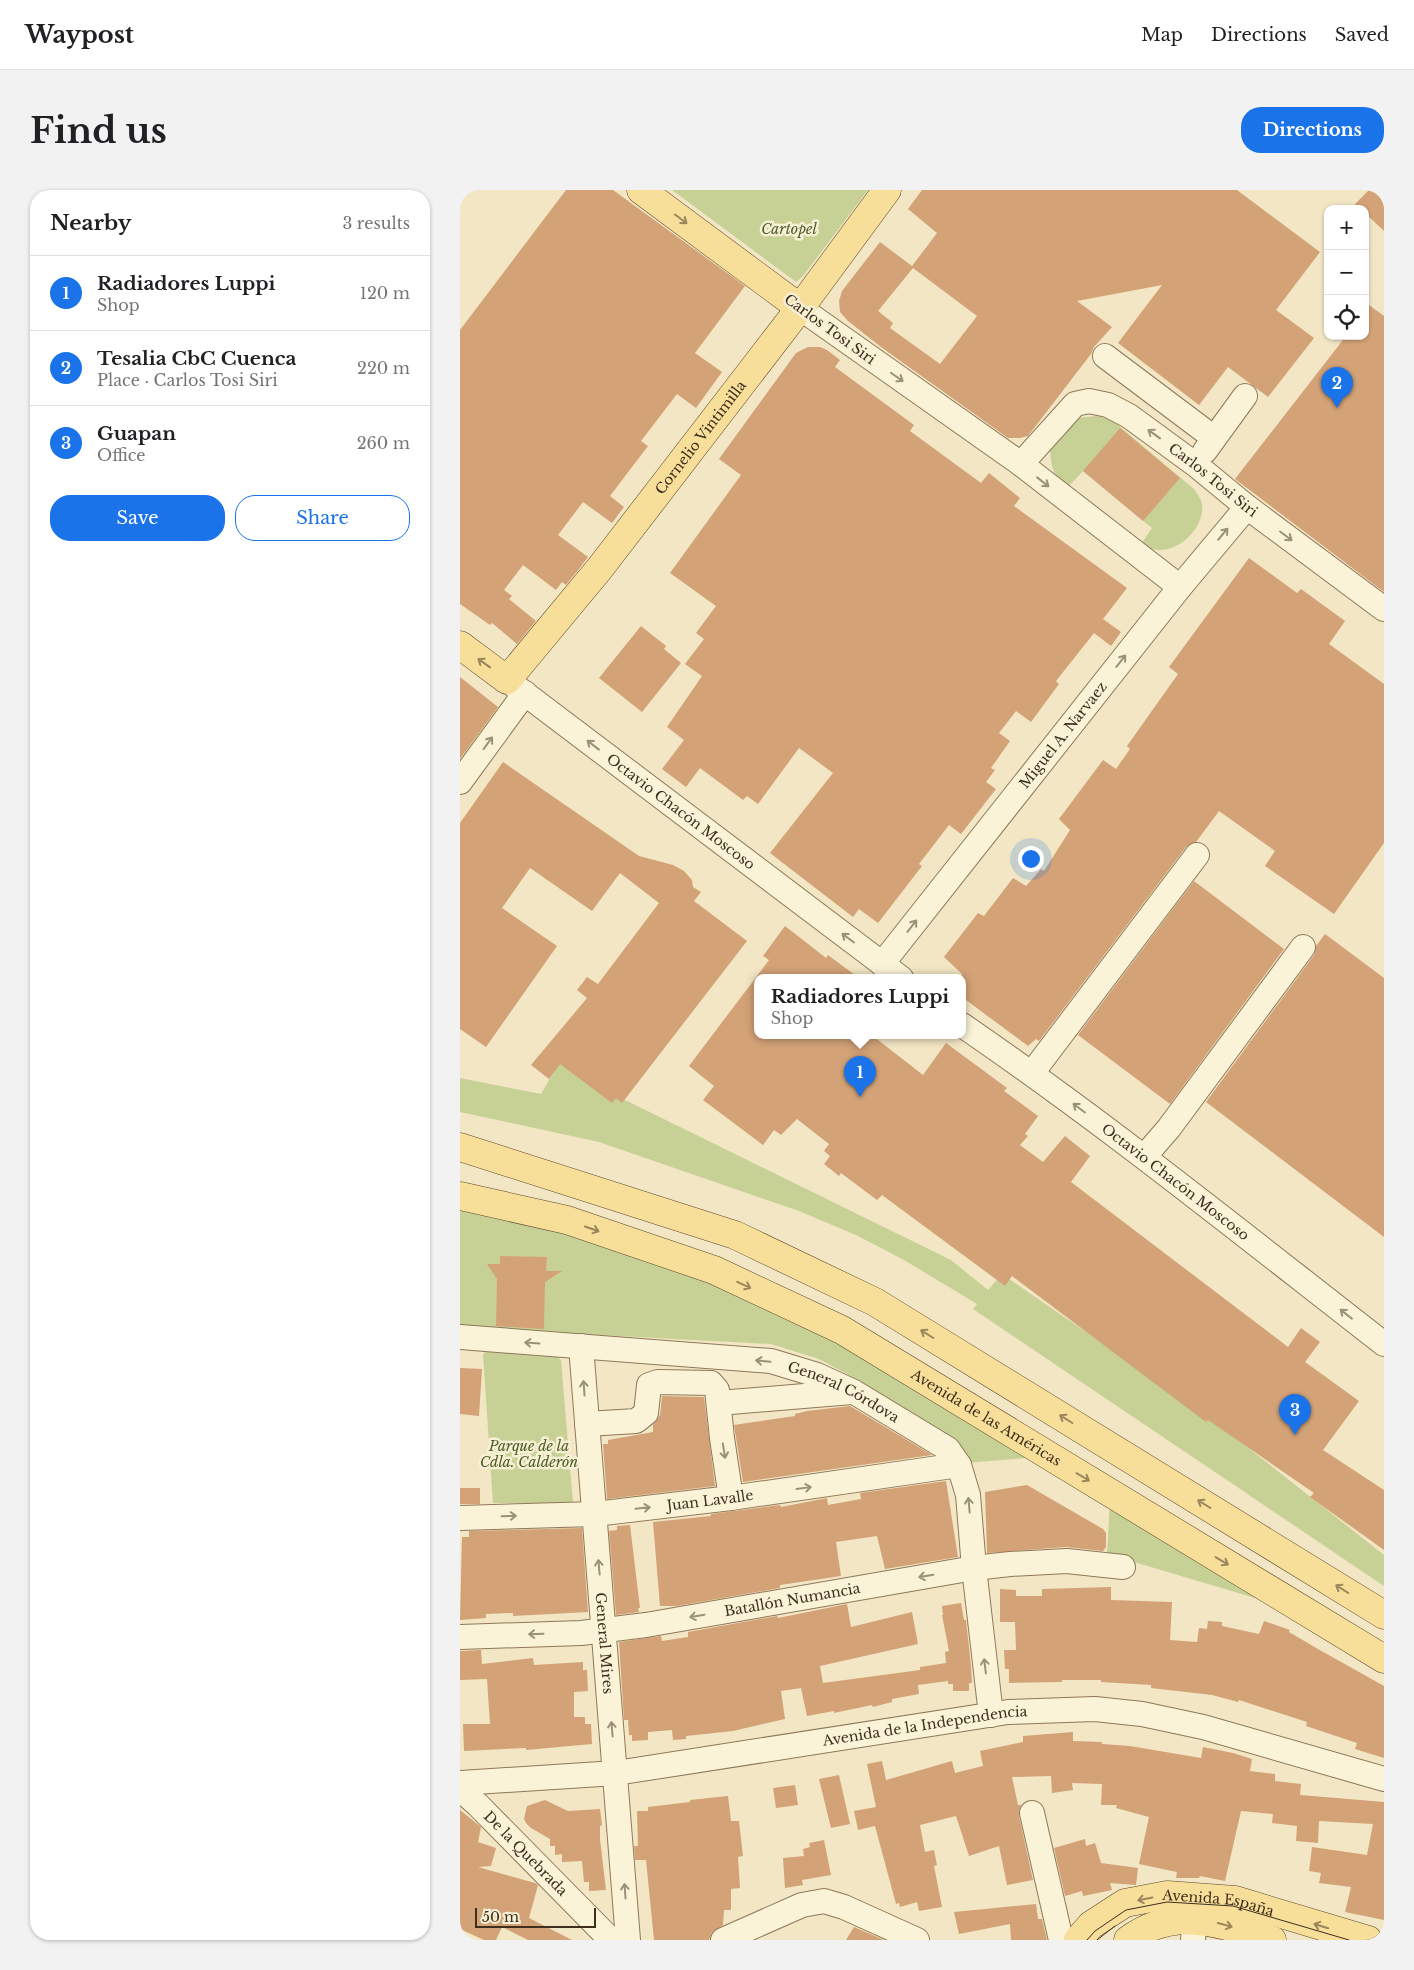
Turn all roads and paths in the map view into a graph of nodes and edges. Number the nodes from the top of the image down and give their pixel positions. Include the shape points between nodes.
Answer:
1 (641, 190) edge
2 (887, 190) edge
3 (800, 308) junction
4 (1105, 356) dead end
5 (1245, 396) dead end
6 (1214, 438) junction
7 (1020, 464) junction
8 (1196, 465) junction
9 (1247, 507) junction
10 (1180, 587) junction
11 (1384, 609) edge
12 (460, 645) edge
13 (516, 686) junction
14 (460, 782) edge
15 (1197, 856) dead end
16 (1303, 947) dead end
17 (882, 964) junction
18 (896, 974) edge
19 (966, 1028) edge
20 (1032, 1073) junction
21 (460, 1147) edge
22 (1144, 1157) junction
23 (460, 1159) edge
24 (460, 1182) edge
25 (588, 1188) junction
26 (460, 1196) edge
27 (567, 1220) junction
28 (460, 1337) edge
29 (1384, 1344) edge
30 (581, 1346) junction
31 (854, 1392) junction
32 (719, 1403) junction
33 (587, 1424) junction
34 (959, 1465) junction
35 (731, 1498) junction
36 (595, 1514) junction
37 (460, 1518) edge
38 (1124, 1567) dead end
39 (974, 1568) junction
40 (1384, 1615) edge
41 (604, 1630) junction
42 (460, 1637) edge
43 (1384, 1658) edge
44 (991, 1715) junction
45 (616, 1773) junction
46 (1384, 1779) edge
47 (460, 1783) edge
48 (460, 1789) edge
49 (1032, 1812) dead end
50 (1194, 1930) edge
51 (906, 1937) edge
52 (611, 1940) edge
53 (628, 1940) edge
54 (723, 1940) edge
55 (1061, 1940) edge
56 (1078, 1940) edge
57 (1128, 1940) edge
58 (1272, 1940) edge
59 (1368, 1940) edge

1 -> 3 main road, Carlos Tosi Siri
2 - 3 main road, Cornelio Vintimilla
3 -> 7 street, Carlos Tosi Siri
3 - 13 main road, Cornelio Vintimilla via 600,568
4 - 6 street
5 - 6 street
6 - 8 street
8 -> 7 street, Carlos Tosi Siri via 1129,416 1108,405 1089,401 1075,404
7 -> 10 street, Carlos Tosi Siri
8 - 9 street, Carlos Tosi Siri
10 -> 9 street, Miguel A. Narvaez
9 -> 11 street, Carlos Tosi Siri
17 -> 10 street, Miguel A. Narvaez
13 -> 12 main road, Octavio Chacón Moscoso
14 -> 13 street, Cornelio Vintimilla
17 -> 13 street, Octavio Chacón Moscoso
15 - 20 street
16 - 22 street
17 - 18 street, Octavio Chacón Moscoso
19 - 20 street, Octavio Chacón Moscoso
22 -> 20 street, Octavio Chacón Moscoso
21 - 25 main road
29 -> 22 street, Octavio Chacón Moscoso
23 - 25 main road
24 - 27 main road, Avenida de las Américas
40 -> 25 main road via 875,1302 735,1235
26 - 27 main road, Avenida de las Américas
27 -> 43 main road, Avenida de las Américas via 714,1270 842,1330
30 -> 28 street, General Córdova
31 -> 30 street, General Córdova via 817,1375 771,1361
33 -> 30 street, General Mires
31 - 32 street
31 - 34 street, General Córdova via 948,1449
32 - 33 street via 717,1390 711,1384 658,1382 649,1385 646,1413 636,1421
32 -> 35 street
33 - 36 street, General Mires
35 -> 34 street, Juan Lavalle
39 -> 34 street, General Córdova via 968,1495
36 -> 35 street, Juan Lavalle
37 -> 36 street, Juan Lavalle
41 -> 36 street, General Mires
38 - 39 street, Batallón Numancia via 1067,1561
39 -> 41 street, Batallón Numancia
44 -> 39 street, General Córdova
41 -> 42 street, Batallón Numancia
45 -> 41 street, General Mires
44 - 45 street, Avenida de la Independencia
44 - 46 street, Avenida de la Independencia via 1095,1709 1142,1714 1203,1727
45 - 47 street, Avenida de la Independencia
53 -> 45 street, General Mires
48 - 52 street, De la Quebrada
49 - 55 street
50 - 57 main road, Avenida España via 1167,1922
50 -> 58 main road, Avenida España via 1220,1923
51 - 54 street via 844,1907 824,1901 802,1905
59 -> 56 main road, Avenida España via 1235,1900 1167,1895 1125,1903 1091,1925

